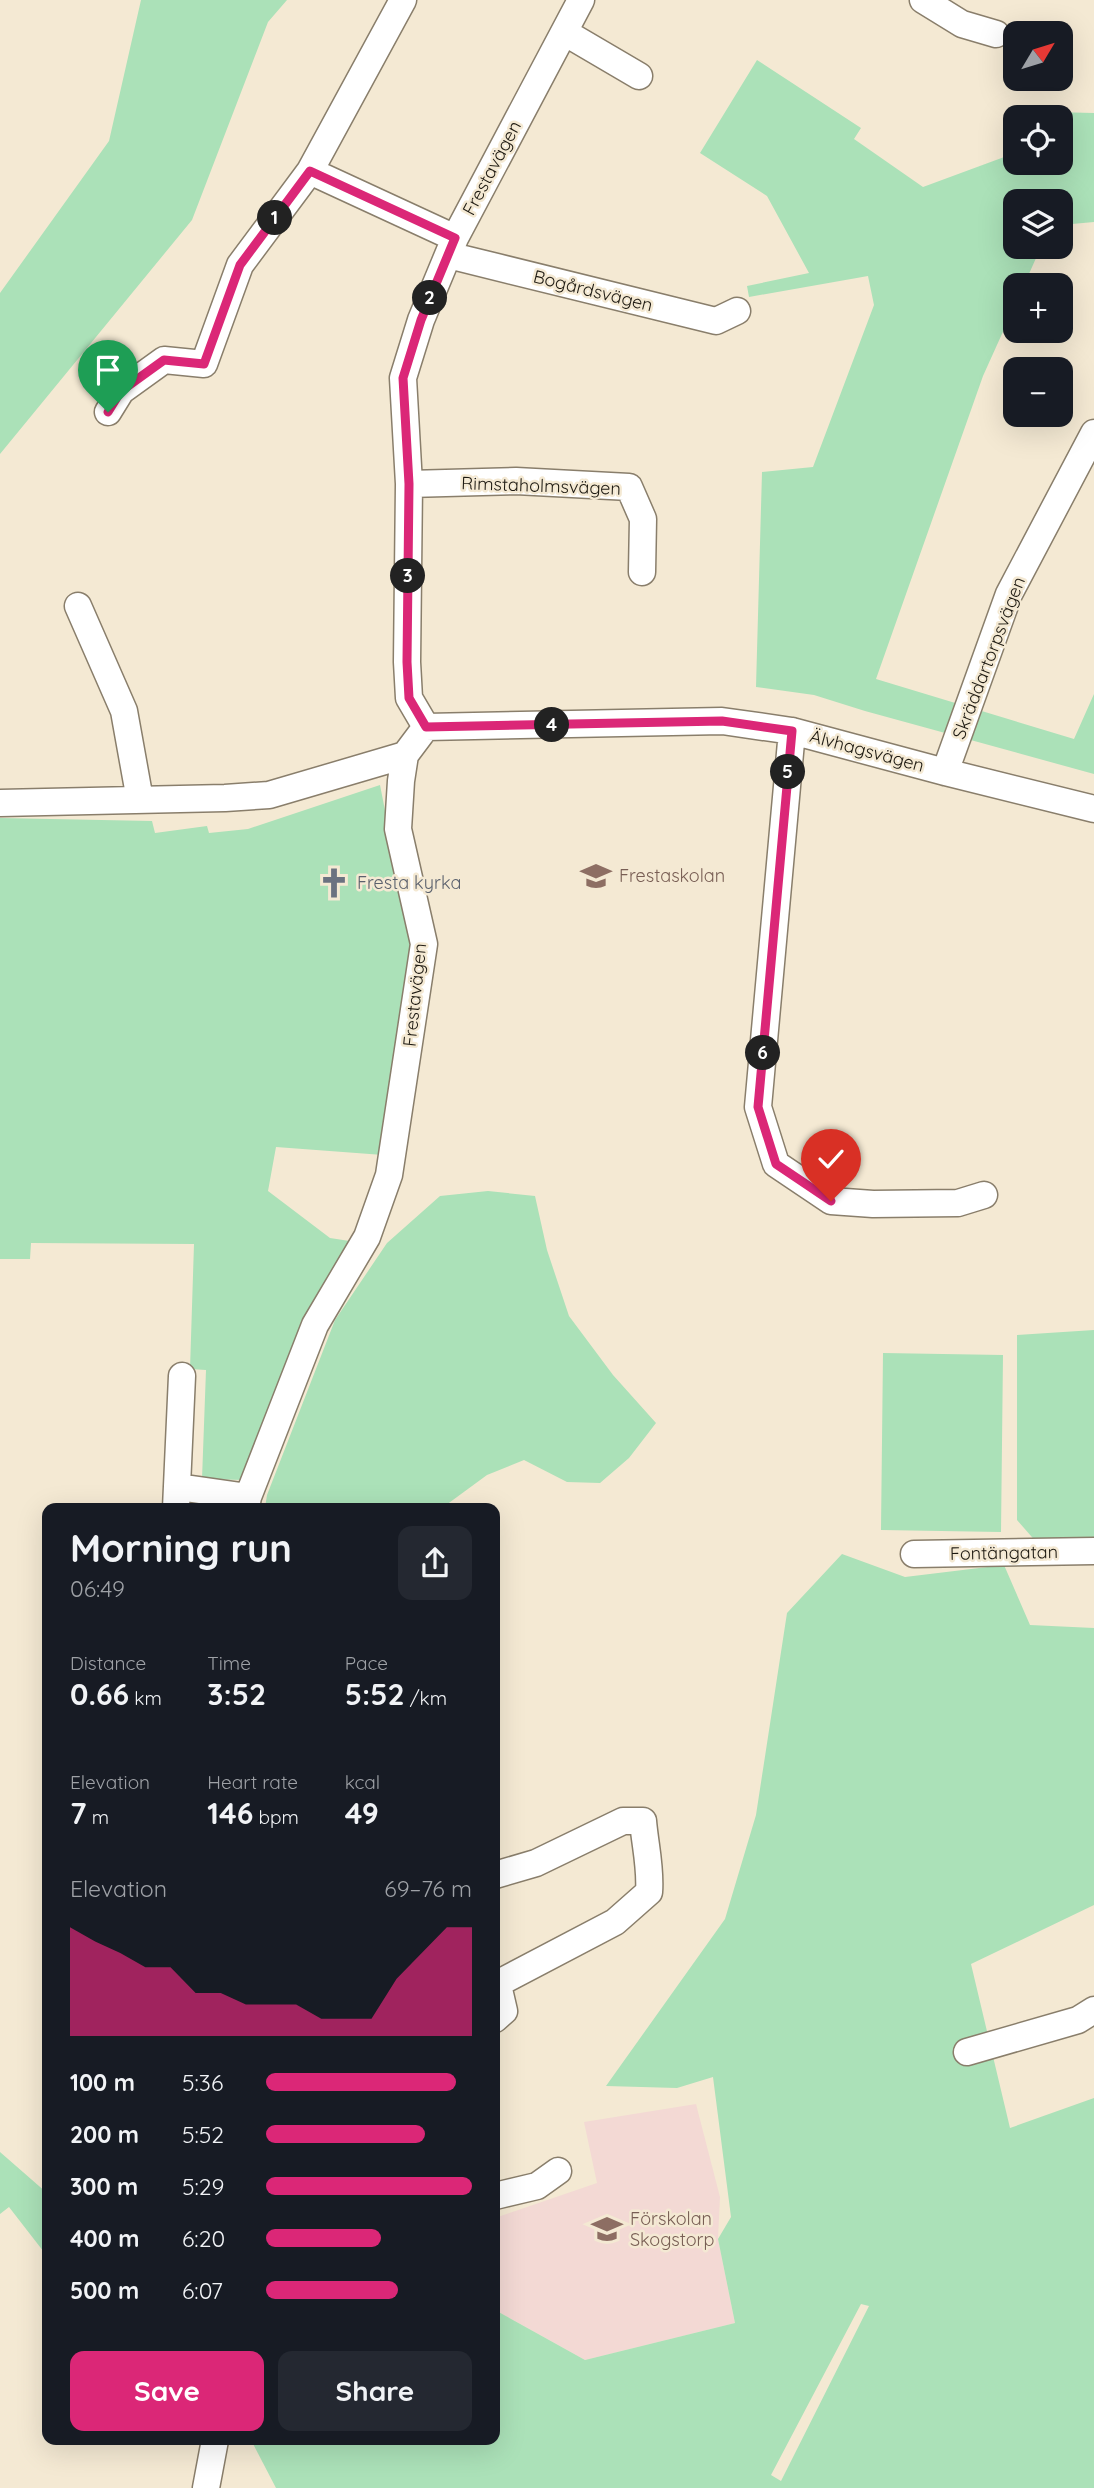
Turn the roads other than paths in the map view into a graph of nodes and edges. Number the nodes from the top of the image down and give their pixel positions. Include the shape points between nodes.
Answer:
1 (403, 0) edge
2 (581, 0) edge
3 (923, 0) edge
4 (564, 32) junction
5 (996, 34) dead end
6 (639, 76) dead end
7 (310, 171) junction
8 (451, 246) junction
9 (737, 311) dead end
10 (108, 412) dead end
11 (1094, 433) edge
12 (409, 484) junction
13 (642, 572) dead end
14 (78, 606) dead end
15 (426, 727) junction
16 (792, 731) junction
17 (405, 755) junction
18 (945, 772) junction
19 (140, 800) junction
20 (0, 803) edge
21 (1094, 808) edge
22 (984, 1195) dead end
23 (182, 1376) dead end
24 (177, 1498) edge
25 (247, 1503) edge
26 (1094, 1551) edge
27 (914, 1554) dead end
28 (500, 1874) edge
29 (500, 1983) edge
30 (1094, 2010) edge
31 (967, 2052) dead end
32 (558, 2171) dead end
33 (500, 2195) edge
34 (214, 2445) edge
35 (206, 2488) edge

1 - 7 street
2 - 4 street, Frestavägen
3 - 5 street via 962,24
4 - 6 street
4 - 8 street, Frestavägen
7 - 8 street, Bogårdsvägen
7 - 10 street via 240,265 204,364 164,360 121,391
8 - 9 street, Bogårdsvägen via 716,321
8 - 12 street, Frestavägen via 403,378
11 - 18 street, Skräddartorpsvägen via 1009,594
12 - 13 street, Rimstaholmsvägen via 516,481 629,487 643,519
12 - 15 street, Frestavägen via 409,698
14 - 19 street via 124,711
15 - 16 street, Älvhagsvägen via 722,721
15 - 17 street, Frestavägen
16 - 18 street, Älvhagsvägen
16 - 22 street via 758,1107 776,1164 831,1201 958,1203
17 - 19 street via 269,795
17 - 25 street, Frestavägen via 398,830 424,944 390,1175 367,1237 315,1325
18 - 21 street, Älvhagsvägen
19 - 20 street
23 - 24 street
24 - 25 street
26 - 27 street, Fontängatan
28 - 29 street via 536,1863 623,1821 643,1821 651,1872 649,1892 615,1922
30 - 31 street via 1078,2020
32 - 33 street via 537,2186
34 - 35 street

